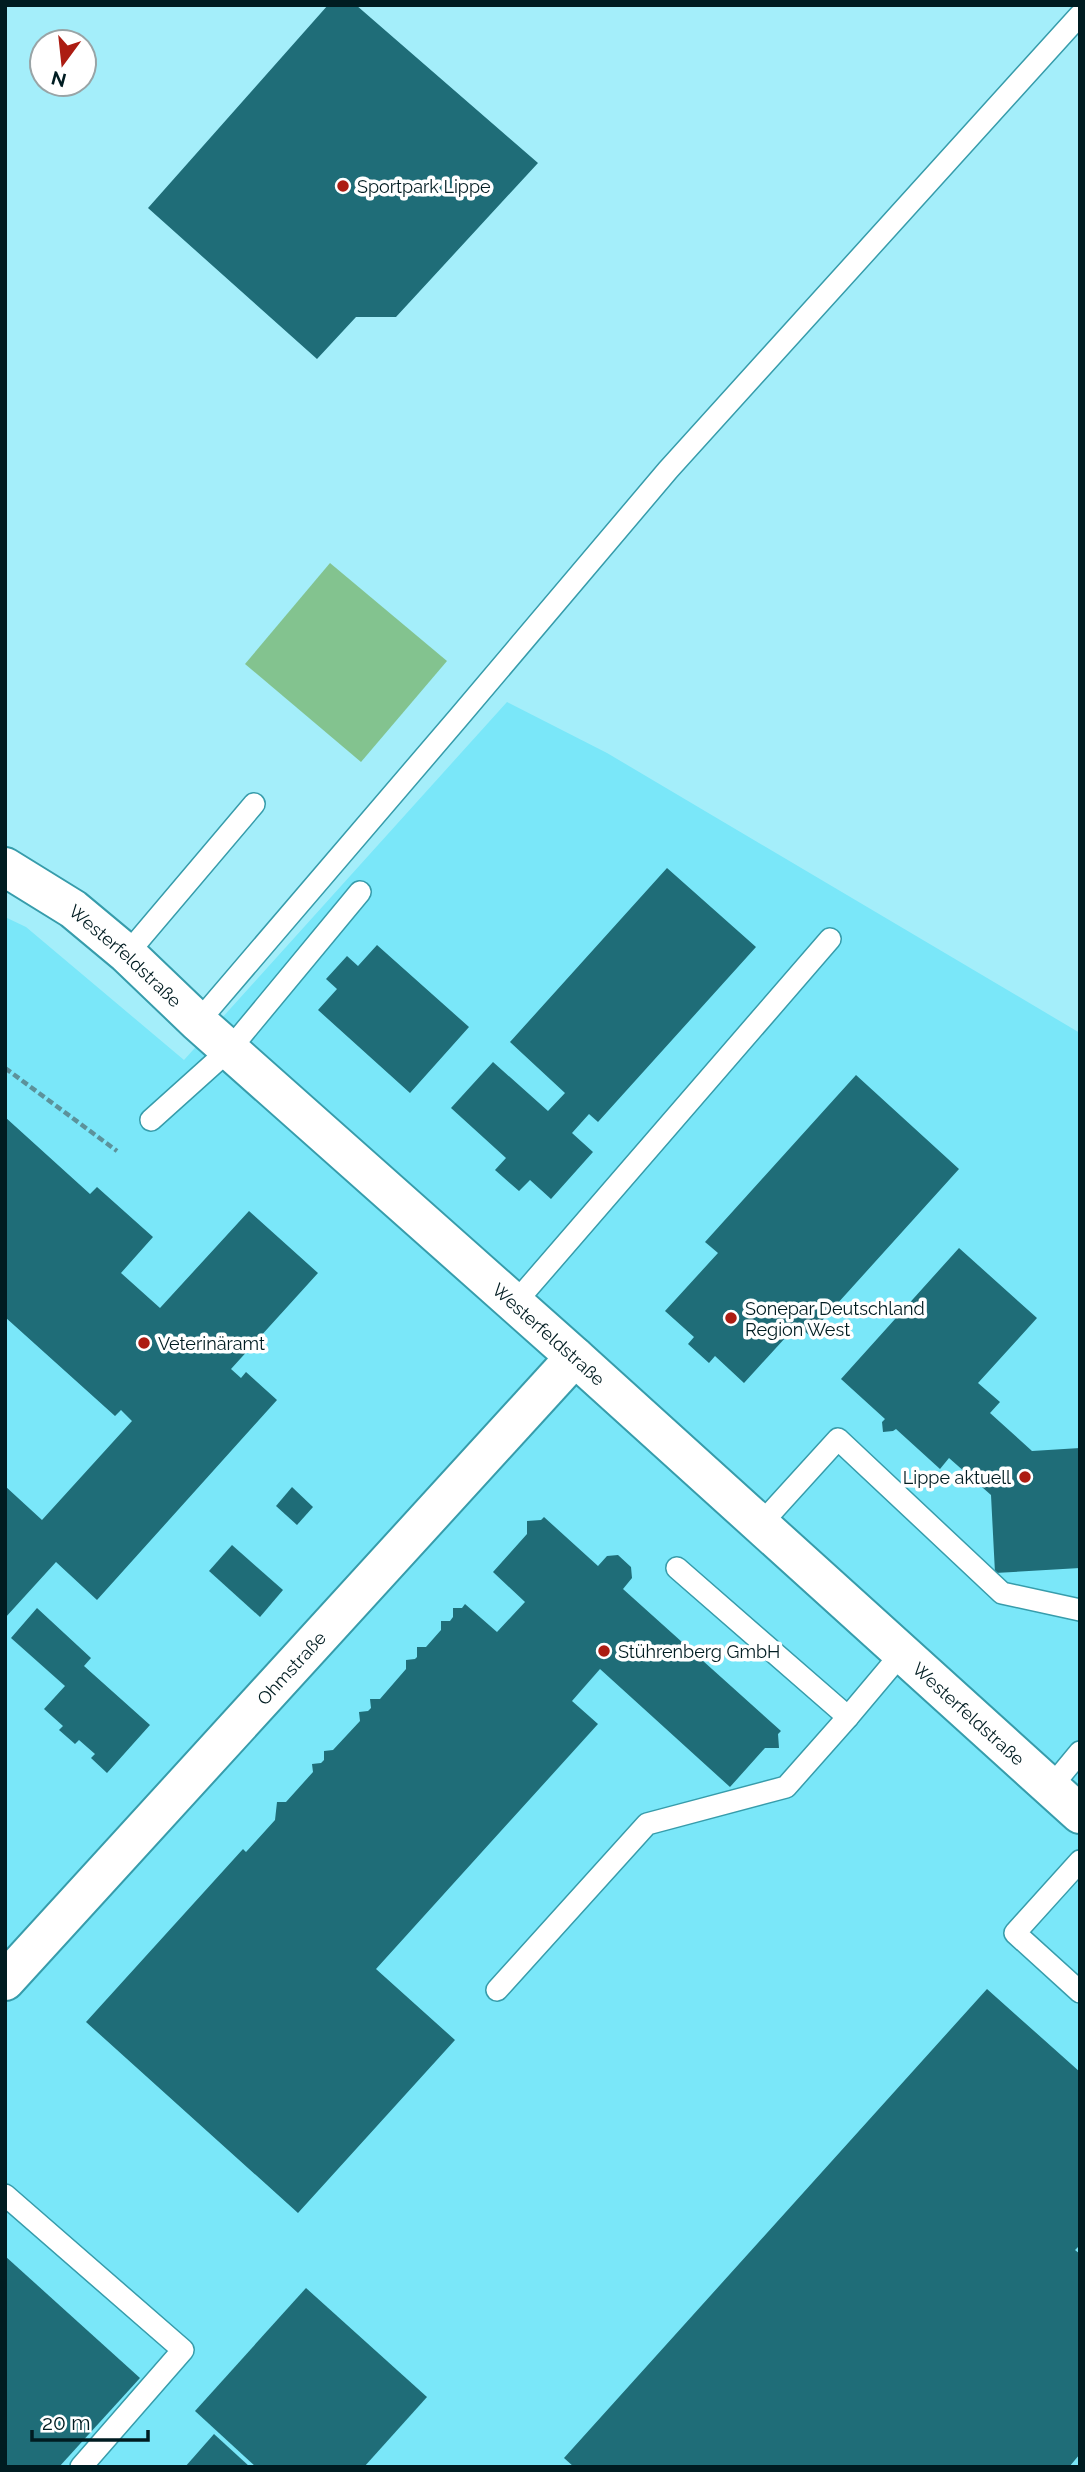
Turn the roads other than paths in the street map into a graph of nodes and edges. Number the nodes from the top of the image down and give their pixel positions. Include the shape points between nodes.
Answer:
1 (1080, 15) edge
2 (254, 804) dead end
3 (5, 867) edge
4 (360, 892) dead end
5 (830, 939) dead end
6 (127, 954) junction
7 (198, 1022) junction
8 (229, 1049) junction
9 (151, 1119) dead end
10 (515, 1303) junction
11 (575, 1357) junction
12 (759, 1526) junction
13 (677, 1568) dead end
14 (1080, 1610) edge
15 (901, 1654) junction
16 (848, 1717) junction
17 (1080, 1752) edge
18 (1051, 1787) junction
19 (1080, 1814) edge
20 (1080, 1861) edge
21 (5, 1981) edge
22 (497, 1990) dead end
23 (1080, 1992) edge
24 (5, 2195) edge
25 (81, 2467) edge

1 - 7 lane via 667,470
2 - 6 lane
3 - 6 street, Westerfeldstraße via 73,909
4 - 8 lane
5 - 10 lane
6 - 7 street, Westerfeldstraße
7 - 8 street, Westerfeldstraße
8 - 9 lane
8 - 10 street, Westerfeldstraße
10 - 11 street, Westerfeldstraße
11 - 12 street, Westerfeldstraße
11 - 21 street, Ohmstraße
12 - 14 lane via 838,1439 1002,1593
12 - 15 street, Westerfeldstraße
13 - 16 lane
15 - 16 lane
15 - 18 street, Westerfeldstraße
16 - 22 lane via 786,1787 647,1824
17 - 18 lane
18 - 19 street, Westerfeldstraße
20 - 23 lane via 1015,1933
24 - 25 lane via 183,2350

